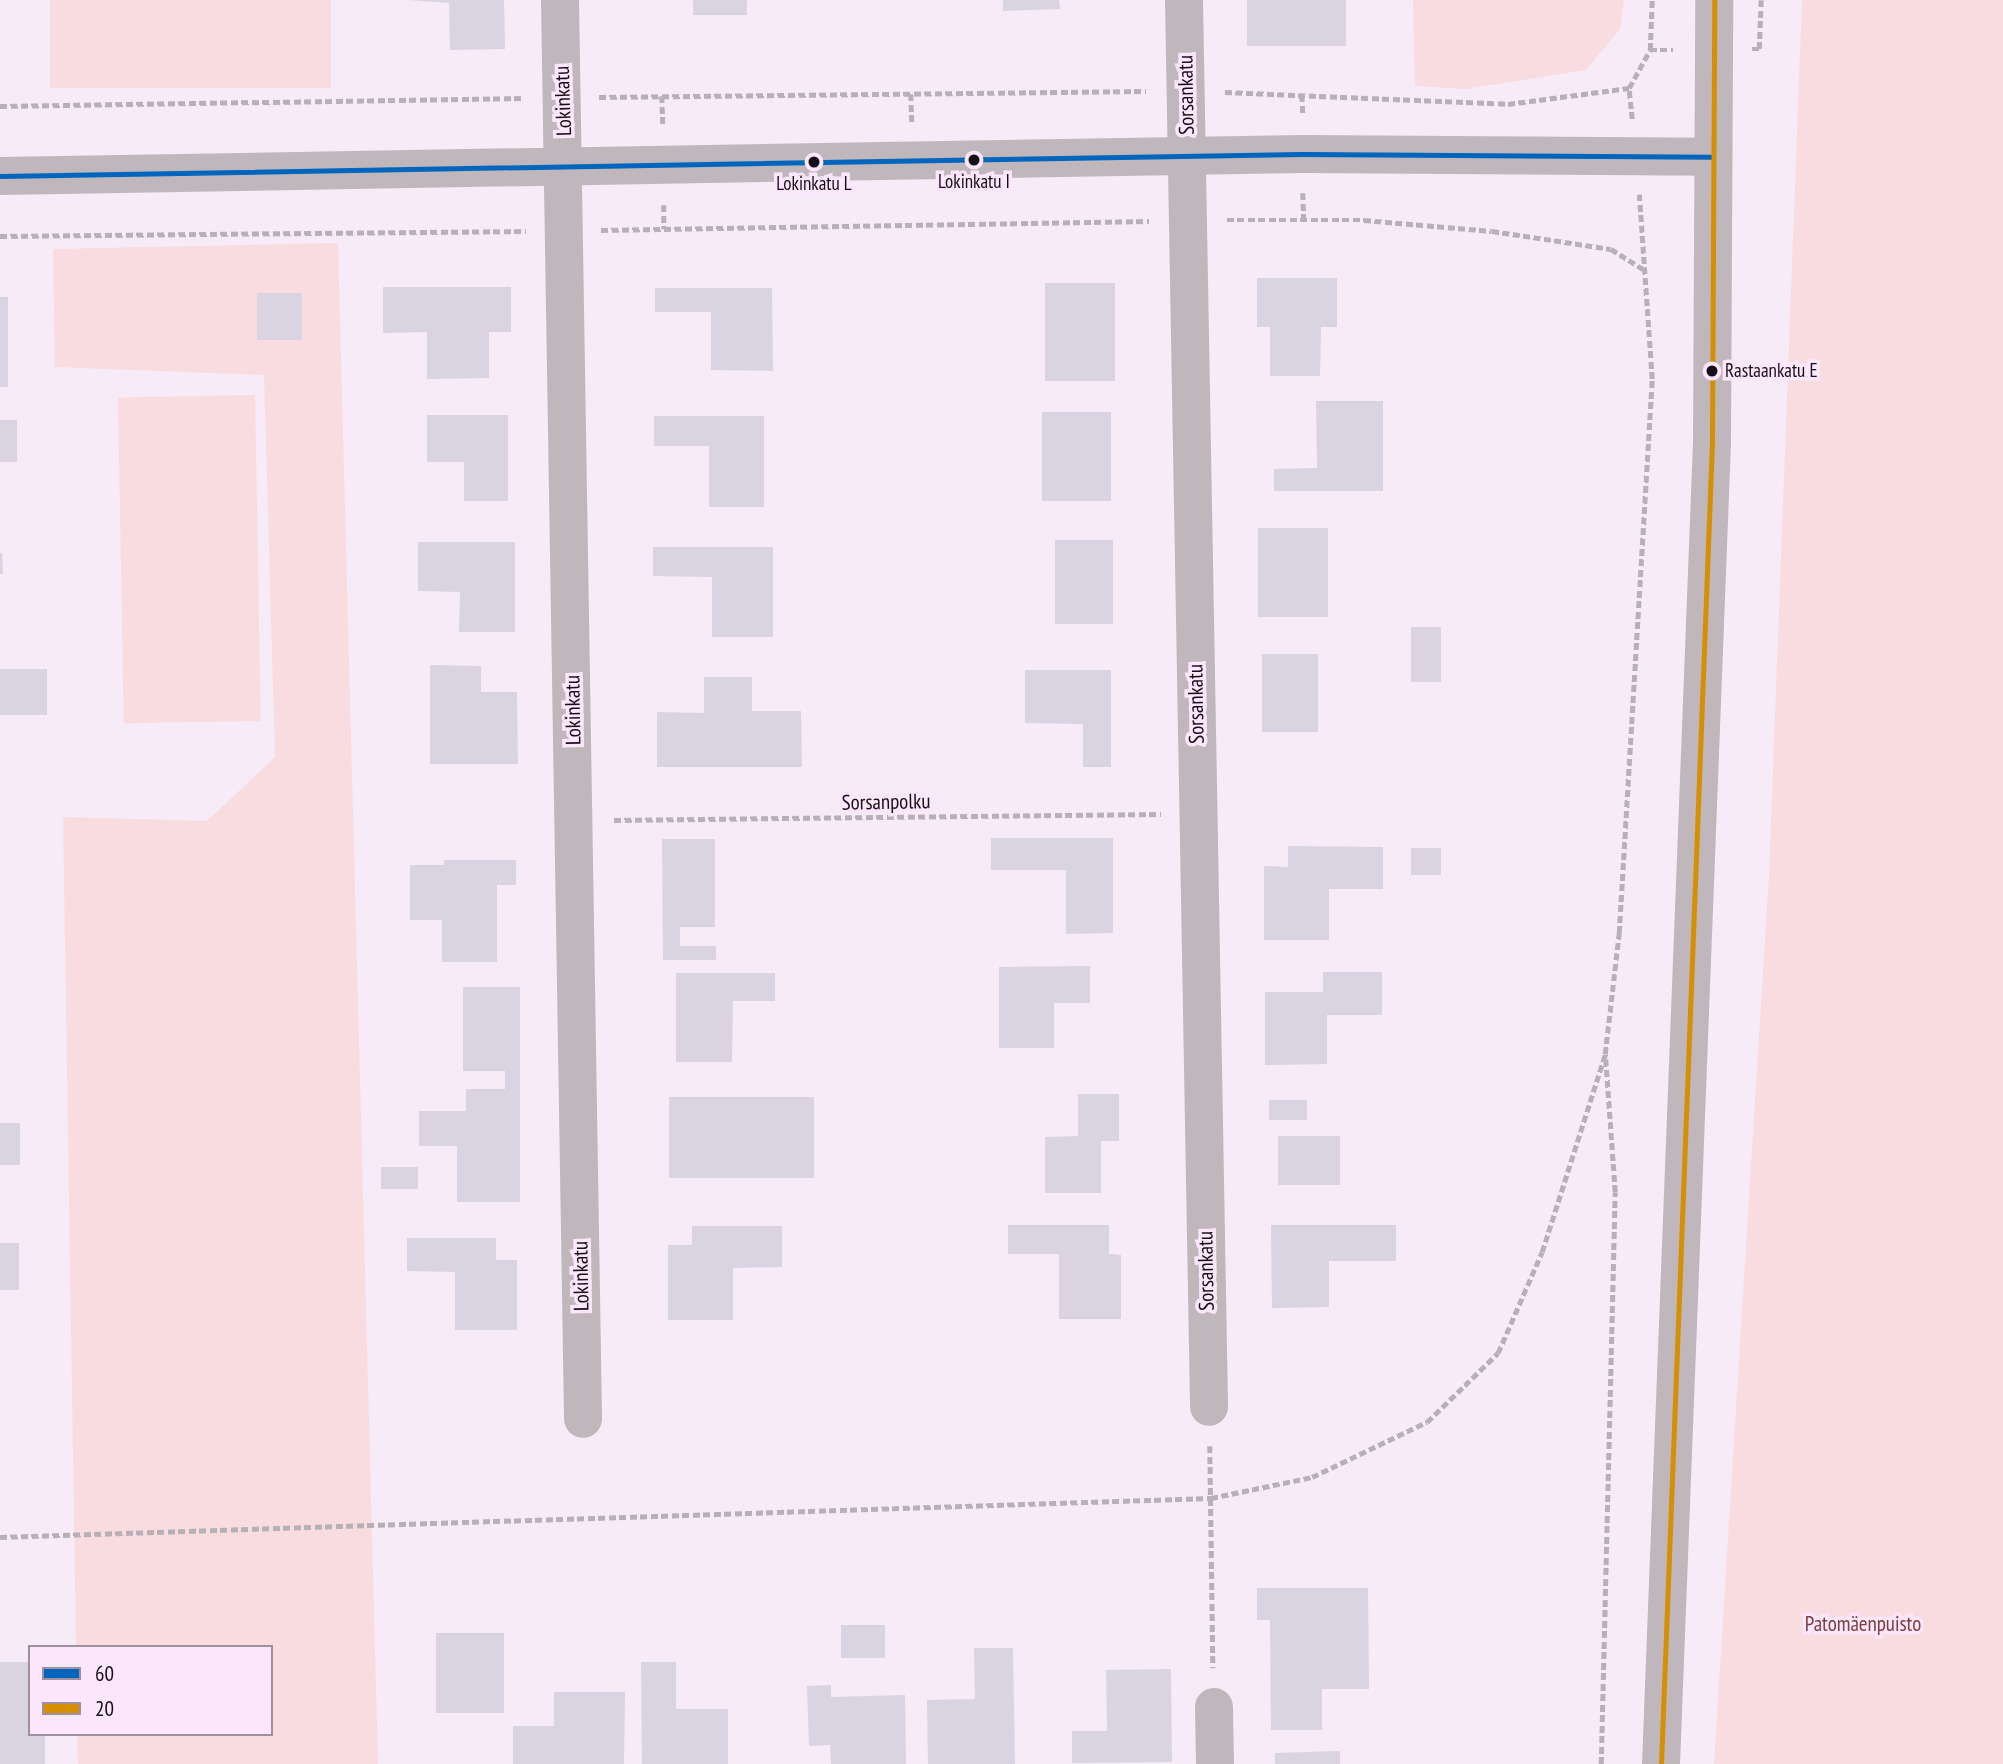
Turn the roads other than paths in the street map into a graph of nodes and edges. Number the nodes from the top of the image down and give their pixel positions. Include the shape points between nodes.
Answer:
1 (560, 0) edge
2 (1184, 0) edge
3 (1714, 0) edge
4 (1186, 156) junction
5 (1713, 157) junction
6 (565, 166) junction
7 (0, 176) edge
8 (1209, 1408) road end
9 (583, 1419) dead end
10 (1214, 1707) road end
11 (1215, 1764) edge
12 (1661, 1764) edge

1 - 6 street, Lokinkatu
2 - 4 street, Sorsankatu
3 - 5 street
4 - 5 street
4 - 6 street
4 - 8 street, Sorsankatu
5 - 12 street via 1712,440
6 - 7 street
6 - 9 street, Lokinkatu
10 - 11 street

